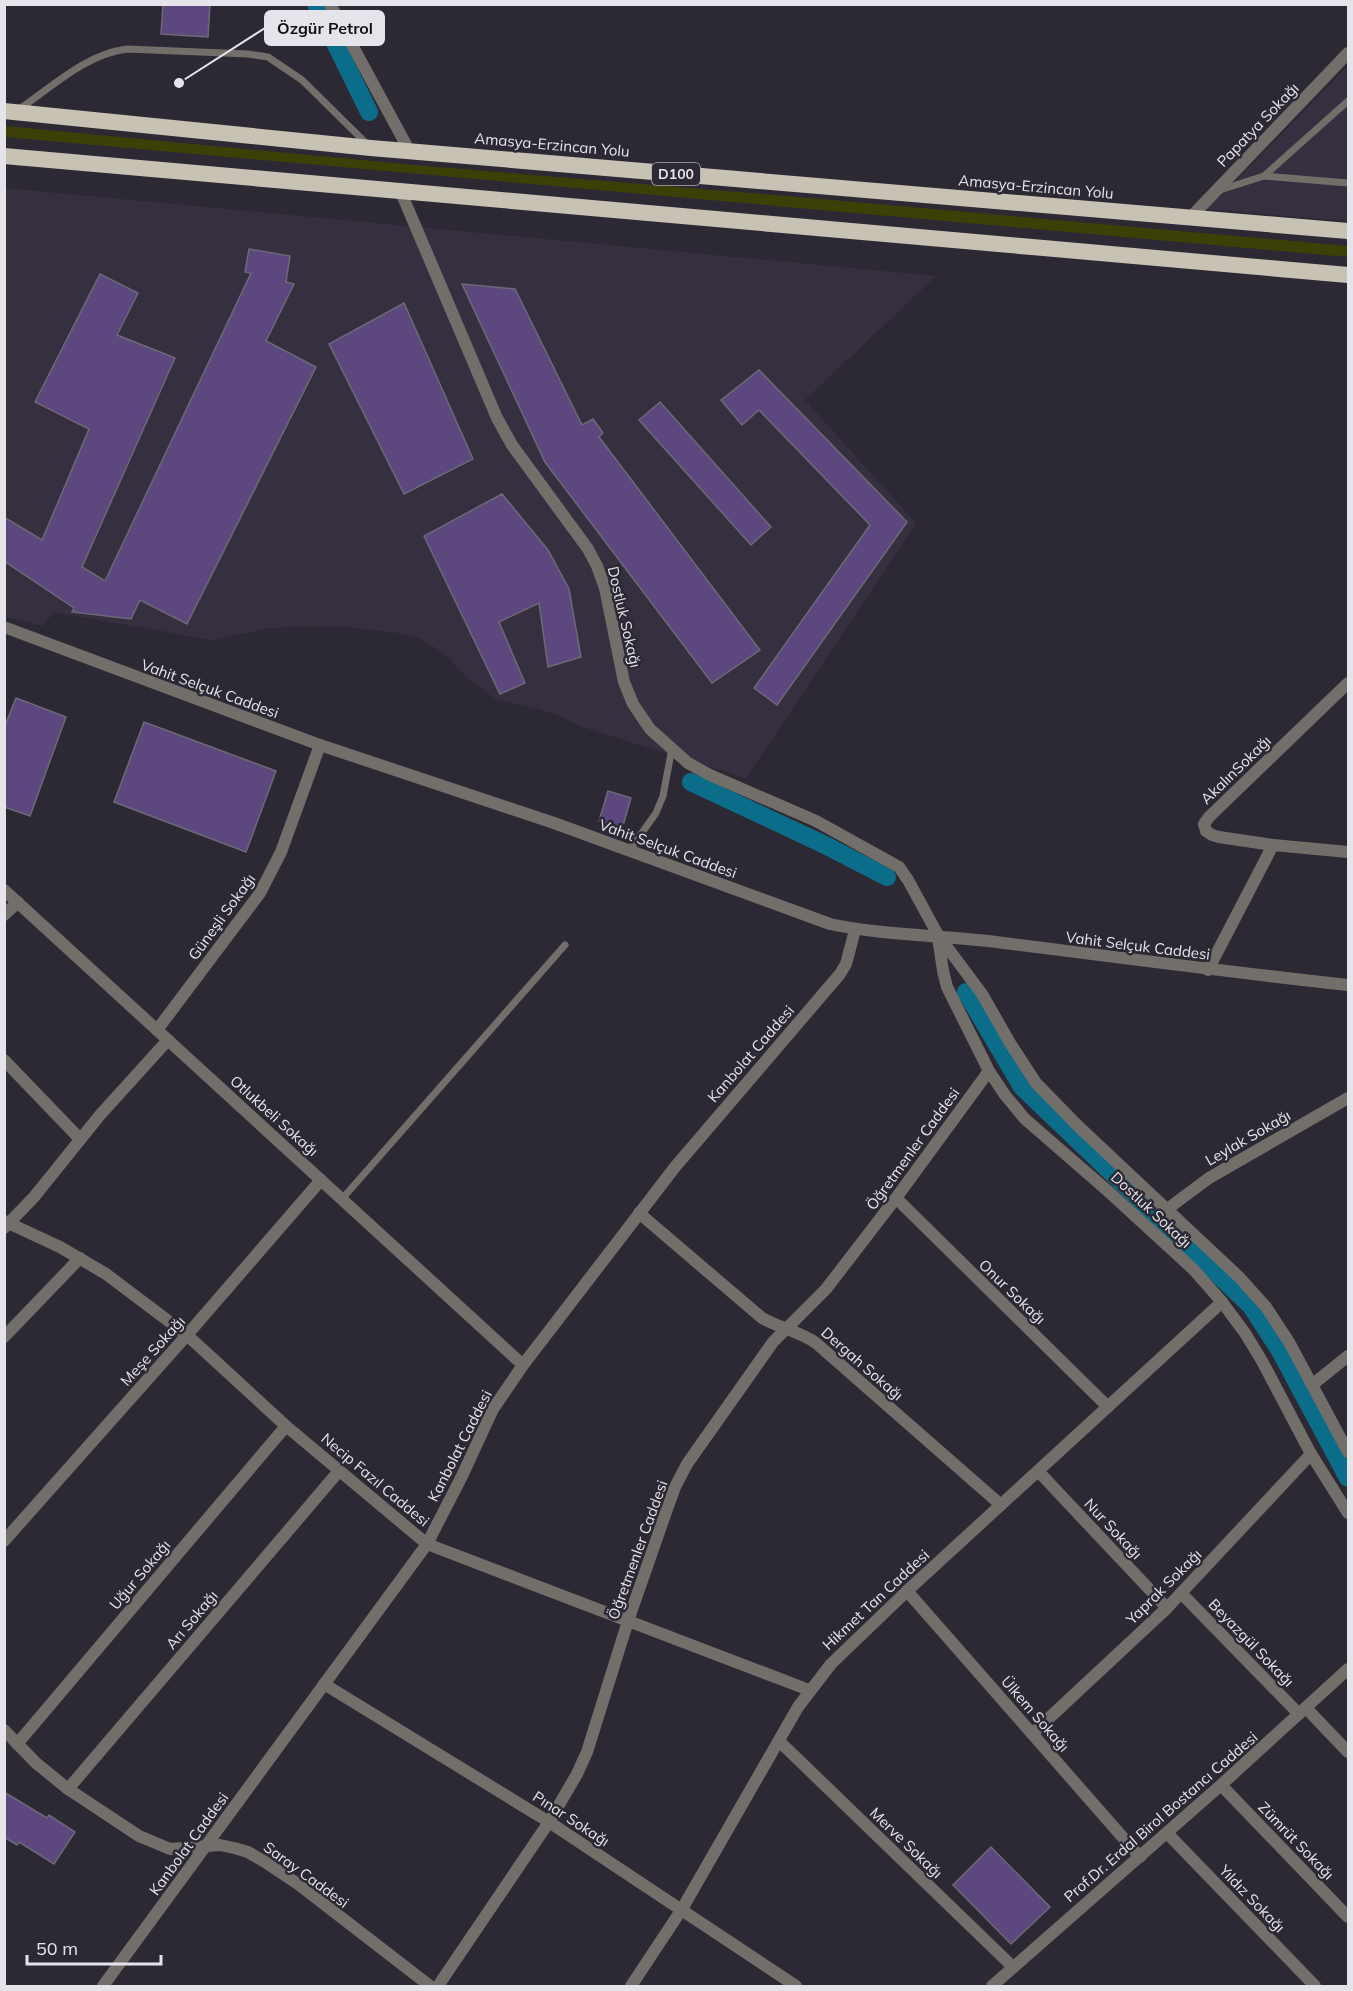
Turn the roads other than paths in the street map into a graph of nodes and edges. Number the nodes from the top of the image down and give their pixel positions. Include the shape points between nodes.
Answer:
1 (330, 4) edge
2 (1348, 53) edge
3 (1348, 101) edge
4 (10, 111) edge
5 (371, 148) junction
6 (410, 152) junction
7 (4, 156) edge
8 (1264, 176) junction
9 (1348, 183) edge
10 (400, 190) junction
11 (1214, 192) junction
12 (1190, 218) junction
13 (1348, 231) edge
14 (1348, 275) edge
15 (4, 627) edge
16 (1348, 682) edge
17 (320, 746) junction
18 (672, 748) junction
19 (1273, 845) junction
20 (629, 851) junction
21 (1348, 852) edge
22 (4, 890) edge
23 (18, 902) junction
24 (4, 915) edge
25 (855, 930) junction
26 (938, 935) junction
27 (565, 945) dead end
28 (1208, 970) junction
29 (1348, 985) edge
30 (157, 1030) junction
31 (168, 1040) junction
32 (4, 1060) edge
33 (989, 1071) junction
34 (1348, 1098) edge
35 (80, 1138) junction
36 (321, 1180) junction
37 (896, 1198) junction
38 (342, 1199) junction
39 (1166, 1210) junction
40 (639, 1214) junction
41 (6, 1225) edge
42 (80, 1258) junction
43 (1222, 1302) junction
44 (786, 1329) junction
45 (187, 1335) junction
46 (4, 1337) edge
47 (1348, 1356) edge
48 (523, 1365) junction
49 (1312, 1385) junction
50 (1108, 1407) junction
51 (286, 1426) junction
52 (1348, 1452) edge
53 (1311, 1454) junction
54 (339, 1471) junction
55 (1038, 1471) junction
56 (1001, 1505) junction
57 (1348, 1513) edge
58 (4, 1540) edge
59 (427, 1544) junction
60 (907, 1591) junction
61 (1181, 1593) junction
62 (1167, 1608) junction
63 (628, 1621) junction
64 (1348, 1669) edge
65 (324, 1684) junction
66 (808, 1690) junction
67 (1302, 1711) junction
68 (4, 1730) edge
69 (1032, 1734) junction
70 (778, 1741) junction
71 (17, 1744) junction
72 (1348, 1752) edge
73 (1221, 1785) junction
74 (68, 1789) junction
75 (549, 1822) junction
76 (1167, 1833) junction
77 (206, 1846) junction
78 (1140, 1857) junction
79 (682, 1909) junction
80 (1348, 1917) edge
81 (1013, 1967) junction
82 (103, 1986) edge
83 (430, 1986) edge
84 (438, 1986) edge
85 (631, 1986) edge
86 (796, 1986) edge
87 (993, 1986) edge
88 (1315, 1986) edge

1 - 6 street
2 - 11 street, Papatya Sokağı
3 - 8 lane
4 - 5 highway, Amasya-Erzincan Yolu / D100
4 - 5 lane via 109,51 248,54 268,57 302,80
5 - 6 highway, Amasya-Erzincan Yolu / D100
6 - 12 highway, Amasya-Erzincan Yolu / D100
7 - 10 highway
8 - 9 lane
8 - 11 lane
10 - 14 highway
10 - 18 street, Dostluk Sokağı via 497,418 597,566 624,682 633,704 650,729
11 - 12 street, Papatya Sokağı
12 - 13 highway, Amasya-Erzincan Yolu / D100
15 - 17 street, Vahit Selçuk Caddesi
16 - 19 street, AkalınSokağı via 1204,824 1212,836
17 - 20 street, Vahit Selçuk Caddesi
17 - 30 street, Güneşli Sokağı via 271,875
18 - 20 lane via 656,813
18 - 26 street, Dostluk Sokağı via 710,775 816,821 899,867
19 - 21 street, AkalınSokağı
19 - 28 street
20 - 25 street, Vahit Selçuk Caddesi
22 - 23 street, Otlukbeli Sokağı
23 - 24 street
23 - 30 street, Otlukbeli Sokağı
25 - 26 street, Vahit Selçuk Caddesi
25 - 40 street, Kanbolat Caddesi via 840,974 712,1122
26 - 28 street, Vahit Selçuk Caddesi
26 - 33 street, Dostluk Sokağı via 947,987
26 - 39 street, Dostluk Sokağı via 982,994 1036,1083
27 - 38 lane
28 - 29 street, Vahit Selçuk Caddesi
30 - 31 street, Otlukbeli Sokağı
31 - 35 street
31 - 36 street, Otlukbeli Sokağı
32 - 35 street
33 - 37 street, Öğretmenler Caddesi
33 - 43 street, Dostluk Sokağı via 1025,1119 1194,1270
34 - 39 street, Leylak Sokağı via 1209,1178
35 - 41 street via 34,1197
36 - 38 street, Otlukbeli Sokağı
36 - 45 street, Meşe Sokağı
37 - 44 street, Öğretmenler Caddesi via 826,1289
37 - 50 street, Onur Sokağı
38 - 48 street, Otlukbeli Sokağı
39 - 49 street, Dostluk Sokağı via 1266,1307
40 - 44 street, Dergah Sokağı via 746,1306
40 - 48 street, Kanbolat Caddesi
41 - 42 street, Necip Fazıl Caddesi
42 - 45 street, Necip Fazıl Caddesi
42 - 46 street
43 - 50 street, Hikmet Tan Caddesi
43 - 53 street, Dostluk Sokağı via 1262,1361
44 - 56 street, Dergah Sokağı via 816,1343
44 - 63 street, Öğretmenler Caddesi via 687,1464 675,1487
45 - 51 street, Necip Fazıl Caddesi
45 - 58 street, Meşe Sokağı
47 - 49 street
48 - 59 street, Kanbolat Caddesi via 493,1409
49 - 52 street, Dostluk Sokağı
50 - 55 street, Hikmet Tan Caddesi
51 - 54 street, Necip Fazıl Caddesi
51 - 71 street, Uğur Sokağı
53 - 57 street, Dostluk Sokağı
53 - 61 street, Yaprak Sokağı
54 - 59 street, Necip Fazıl Caddesi
54 - 74 street, Arı Sokağı
55 - 56 street, Hikmet Tan Caddesi
55 - 62 street, Nur Sokağı
56 - 60 street, Hikmet Tan Caddesi
59 - 63 street, Necip Fazıl Caddesi
59 - 65 street, Kanbolat Caddesi
60 - 66 street, Hikmet Tan Caddesi
60 - 69 street, Ülkem Sokağı
61 - 62 street, Yaprak Sokağı
61 - 67 street, Beyazgül Sokağı
62 - 69 street, Yaprak Sokağı
63 - 66 street, Necip Fazıl Caddesi
63 - 75 street, Öğretmenler Caddesi via 587,1752
64 - 67 street, Prof.Dr. Erdal Birol Bostancı Caddesi
65 - 75 street, Pınar Sokağı
65 - 77 street, Kanbolat Caddesi
66 - 70 street, Hikmet Tan Caddesi
67 - 72 street, Beyazgül Sokağı
67 - 73 street, Prof.Dr. Erdal Birol Bostancı Caddesi
68 - 71 street, Saray Caddesi
69 - 78 street, Ülkem Sokağı
70 - 79 street, Hikmet Tan Caddesi
70 - 81 street, Merve Sokağı
71 - 74 street, Saray Caddesi
73 - 76 street, Prof.Dr. Erdal Birol Bostancı Caddesi
73 - 80 street, Zümrüt Sokağı
74 - 77 street, Saray Caddesi via 157,1845 170,1849
75 - 79 street, Pınar Sokağı
75 - 84 street, Öğretmenler Caddesi
76 - 78 street, Prof.Dr. Erdal Birol Bostancı Caddesi
76 - 88 street, Yıldız Sokağı
77 - 82 street, Kanbolat Caddesi
77 - 83 street, Saray Caddesi via 234,1848 266,1862
78 - 81 street, Prof.Dr. Erdal Birol Bostancı Caddesi
79 - 85 street, Hikmet Tan Caddesi
79 - 86 street, Pınar Sokağı
81 - 87 street, Prof.Dr. Erdal Birol Bostancı Caddesi

